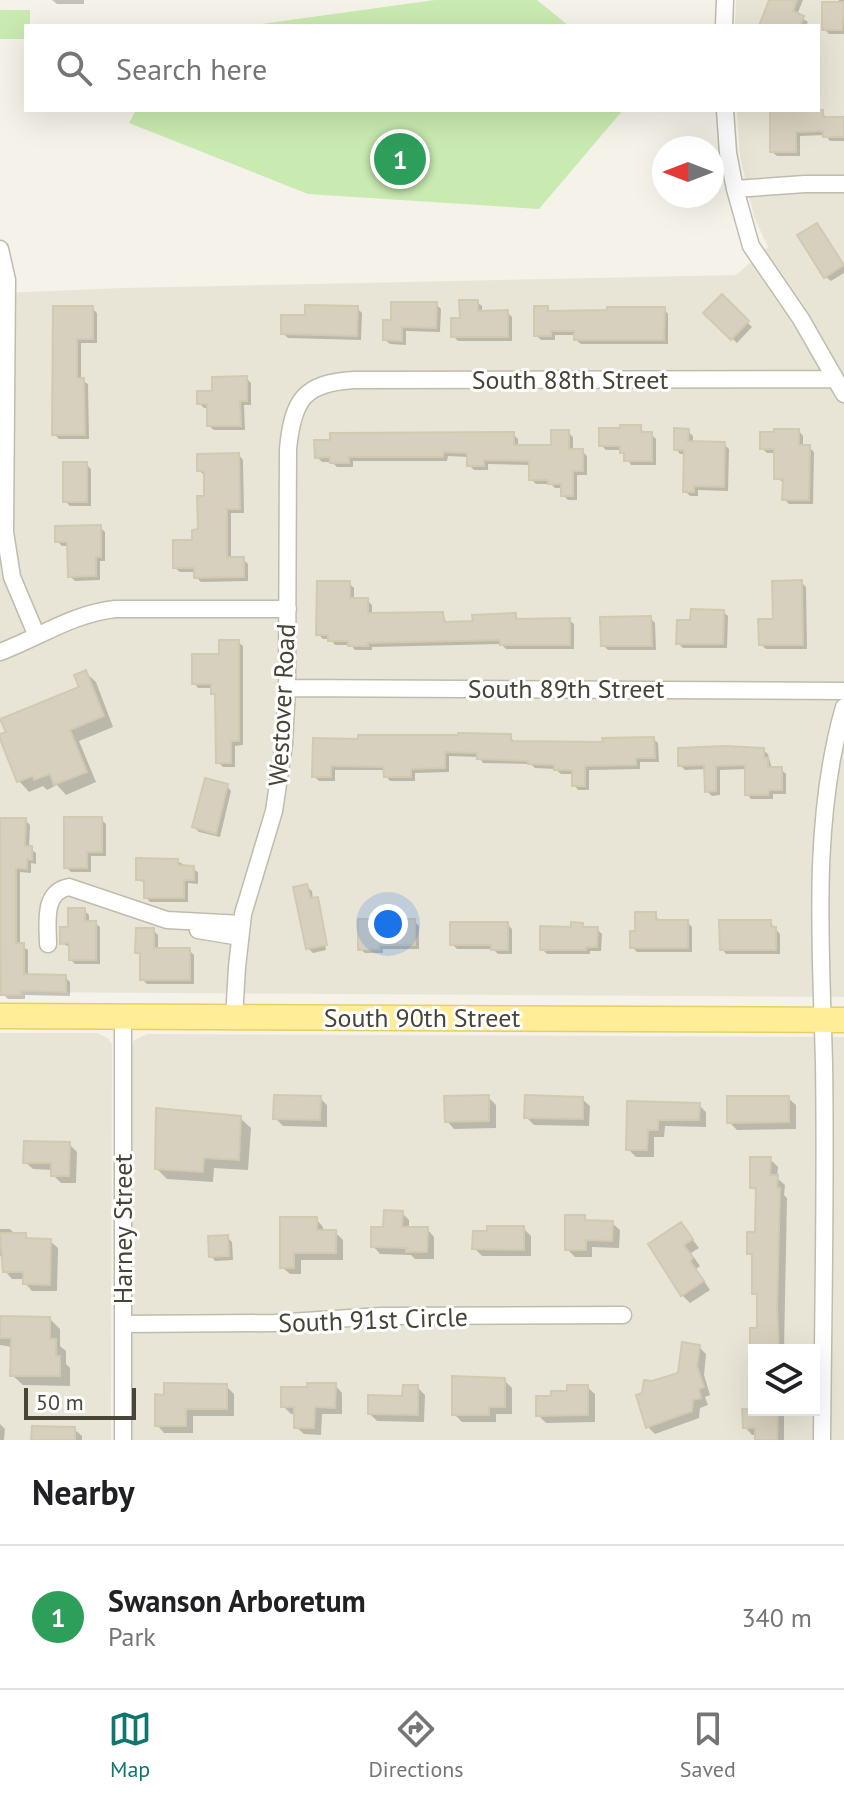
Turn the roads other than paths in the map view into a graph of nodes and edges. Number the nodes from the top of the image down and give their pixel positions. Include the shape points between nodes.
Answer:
1 (725, 0) edge
2 (724, 24) edge
3 (725, 112) edge
4 (844, 184) edge
5 (735, 189) junction
6 (0, 249) edge
7 (840, 387) edge
8 (308, 392) joint
9 (2, 422) edge
10 (288, 609) junction
11 (36, 634) junction
12 (0, 652) edge
13 (287, 688) junction
14 (844, 691) edge
15 (844, 707) edge
16 (241, 930) junction
17 (48, 944) dead end
18 (0, 1016) edge
19 (123, 1017) junction
20 (234, 1018) junction
21 (833, 1019) edge
22 (623, 1315) dead end
23 (123, 1324) junction
24 (123, 1440) edge
25 (822, 1440) edge

1 - 2 street
3 - 5 street
4 - 5 street
5 - 7 street via 751,246
6 - 9 street via 7,280
7 - 8 street, South 88th Street via 354,380 329,381
8 - 10 street, Westover Road via 293,416 288,449
9 - 11 street via 7,555
10 - 11 street via 115,609 80,615
10 - 13 street, Westover Road
11 - 12 street
13 - 14 street, South 89th Street
13 - 16 street, Westover Road via 280,784
15 - 21 street via 826,803 821,909
16 - 17 street via 179,922 63,888 50,903
16 - 20 street, Westover Road
18 - 19 main road, South 90th Street
19 - 20 main road, South 90th Street
19 - 23 street, Harney Street
20 - 21 main road, South 90th Street
21 - 25 street
22 - 23 street, South 91st Circle
23 - 24 street, Harney Street

